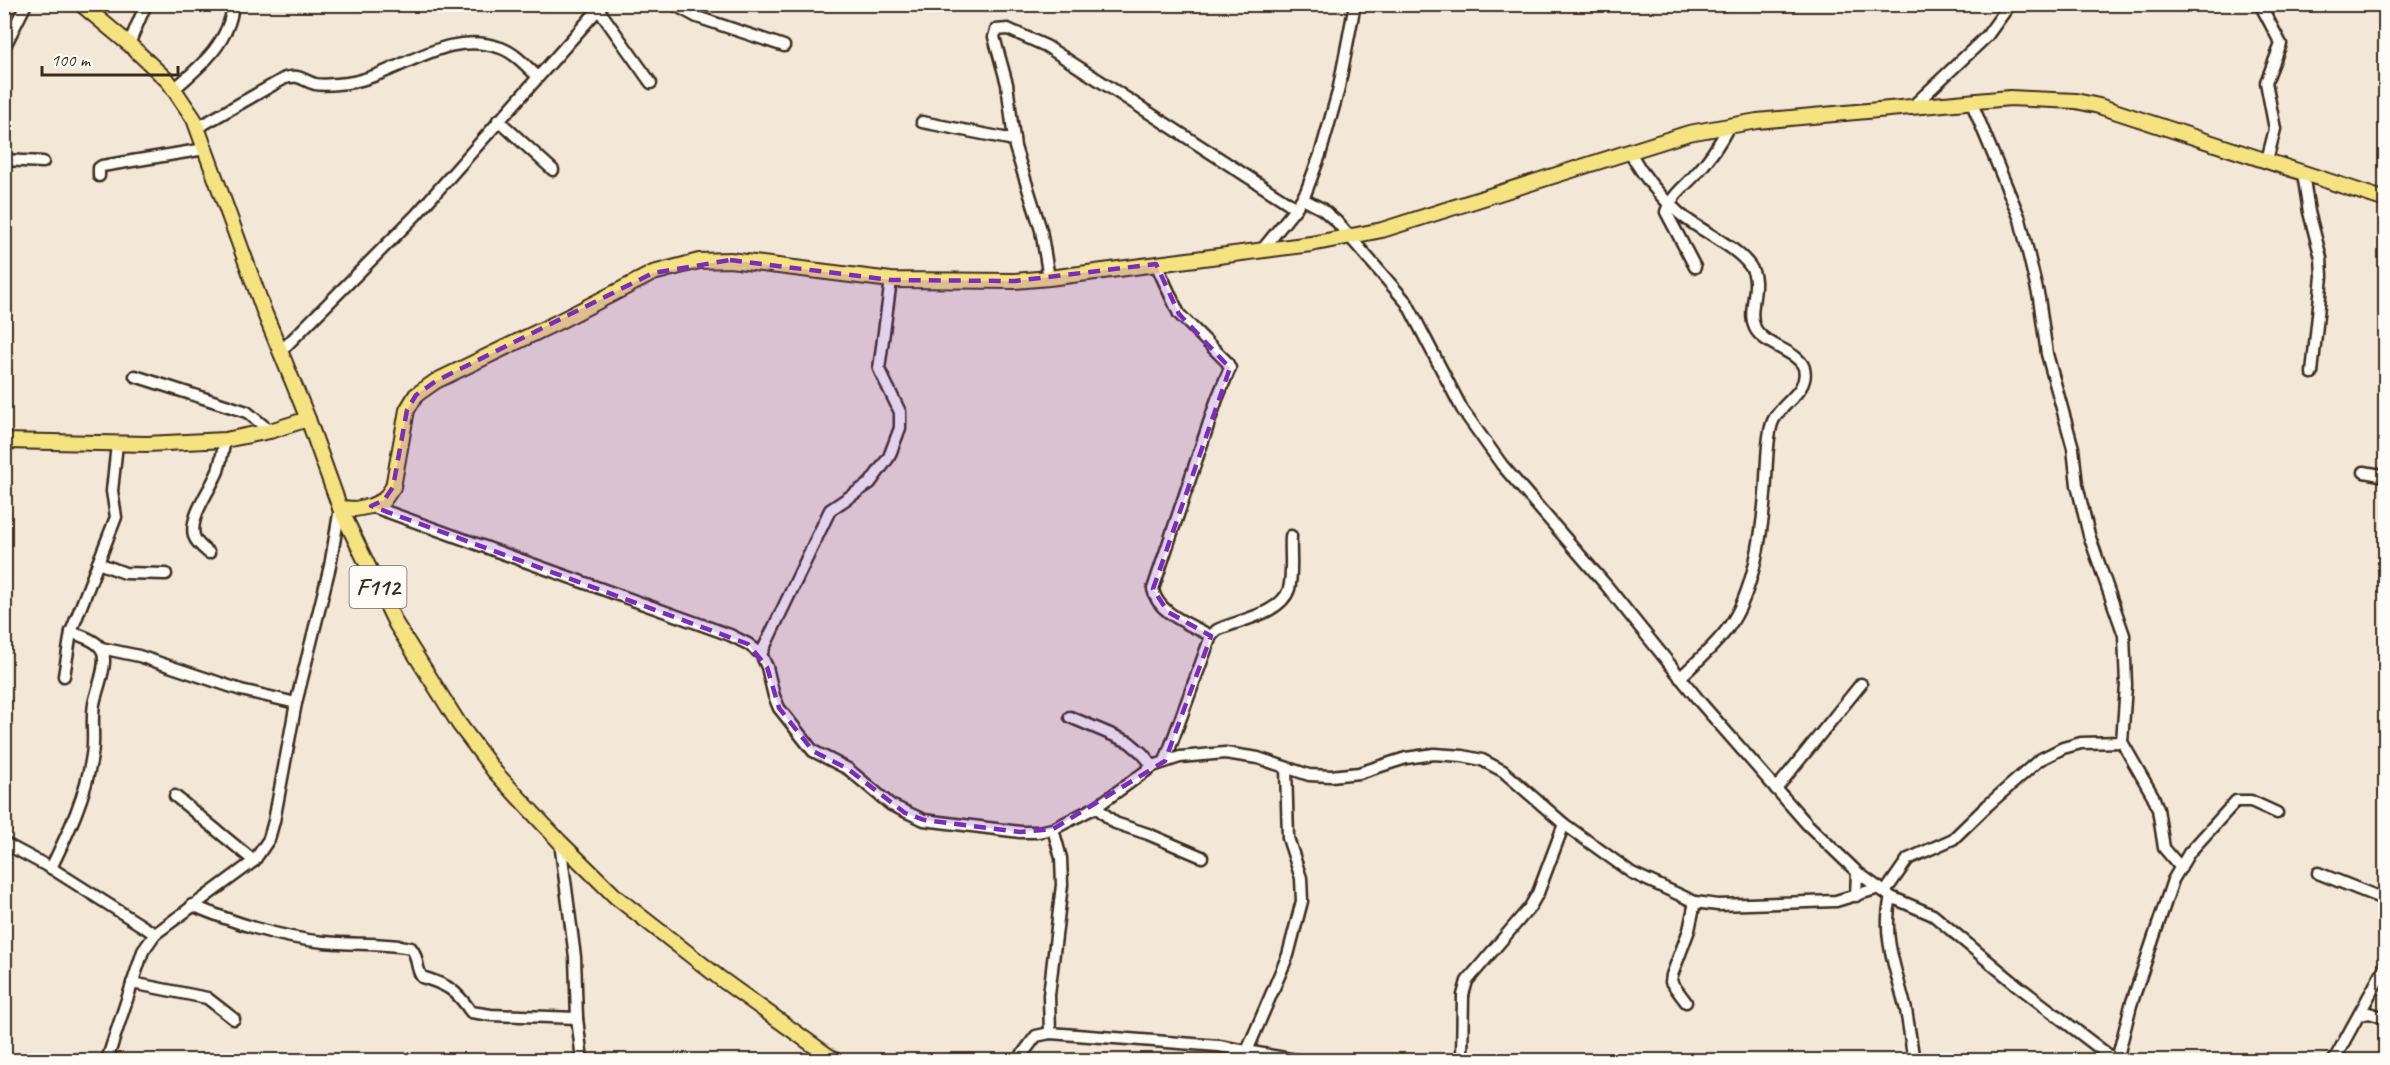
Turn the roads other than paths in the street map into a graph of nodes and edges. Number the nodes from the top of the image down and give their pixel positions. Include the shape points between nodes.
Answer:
1 (26, 4) edge
2 (81, 4) edge
3 (146, 4) edge
4 (233, 4) edge
5 (673, 4) edge
6 (1355, 4) edge
7 (2010, 4) edge
8 (2261, 6) dead end
9 (601, 7) edge
10 (129, 44) junction
11 (783, 46) dead end
12 (4, 48) edge
13 (537, 76) junction
14 (651, 83) dead end
15 (174, 89) junction
16 (1971, 101) junction
17 (1913, 106) junction
18 (498, 120) junction
19 (922, 122) dead end
20 (1729, 126) junction
21 (197, 128) junction
22 (1014, 140) junction
23 (205, 149) junction
24 (1629, 152) junction
25 (4, 160) edge
26 (2267, 160) junction
27 (43, 162) dead end
28 (553, 170) dead end
29 (2303, 173) junction
30 (99, 176) dead end
31 (2385, 200) edge
32 (1669, 202) junction
33 (1300, 203) junction
34 (1349, 237) junction
35 (1262, 250) junction
36 (1156, 264) junction
37 (1695, 267) dead end
38 (1049, 278) junction
39 (891, 280) junction
40 (280, 352) junction
41 (2312, 373) dead end
42 (135, 376) dead end
43 (308, 419) junction
44 (270, 431) junction
45 (225, 440) junction
46 (4, 441) edge
47 (117, 444) junction
48 (2364, 472) dead end
49 (2385, 476) edge
50 (371, 506) junction
51 (339, 508) junction
52 (1291, 536) dead end
53 (209, 553) dead end
54 (98, 563) junction
55 (165, 574) dead end
56 (71, 632) junction
57 (1211, 636) junction
58 (101, 648) junction
59 (760, 654) junction
60 (64, 676) dead end
61 (1680, 678) junction
62 (1861, 684) dead end
63 (296, 703) junction
64 (1070, 717) dead end
65 (2121, 742) junction
66 (1165, 761) junction
67 (1153, 766) junction
68 (1286, 768) junction
69 (1776, 789) junction
70 (175, 796) dead end
71 (1096, 807) junction
72 (2277, 813) dead end
73 (1564, 824) junction
74 (1053, 829) junction
75 (560, 842) junction
76 (4, 843) edge
77 (1202, 857) dead end
78 (254, 861) junction
79 (51, 868) junction
80 (2181, 868) junction
81 (1857, 872) junction
82 (2318, 873) dead end
83 (1885, 892) junction
84 (1856, 896) junction
85 (2385, 900) edge
86 (1695, 902) junction
87 (192, 905) junction
88 (155, 934) junction
89 (2385, 965) edge
90 (132, 983) junction
91 (1686, 1002) dead end
92 (2359, 1015) junction
93 (2385, 1017) edge
94 (577, 1018) junction
95 (234, 1019) dead end
96 (1050, 1033) junction
97 (1247, 1051) junction
98 (107, 1060) edge
99 (582, 1060) edge
100 (834, 1060) edge
101 (1018, 1060) edge
102 (1296, 1060) edge
103 (1462, 1060) edge
104 (1914, 1060) edge
105 (2116, 1060) edge
106 (2334, 1060) edge

1 - 12 street
2 - 10 main road, F112
3 - 10 street
4 - 15 street via 229,27 220,43
5 - 11 street via 697,17
6 - 33 street via 1338,92 1320,154
7 - 17 street via 1987,36
8 - 26 street via 2281,44 2266,82 2275,129
9 - 13 street
9 - 14 street
10 - 15 main road, F112
13 - 18 street
13 - 21 street via 502,48 468,42 448,44 359,81 325,85 298,76 285,78
15 - 21 main road, F112
16 - 17 main road
16 - 26 main road via 2076,101
16 - 65 street via 2020,219 2089,535 2124,635 2126,685
17 - 20 main road
18 - 28 street
18 - 40 street via 416,215
19 - 22 street
20 - 24 main road via 1689,133
20 - 32 street via 1697,173
21 - 23 main road, F112
22 - 33 street via 1007,84 994,37 996,30 1008,29 1046,46
22 - 38 street via 1041,230
23 - 30 street via 102,166
23 - 40 main road, F112
24 - 32 street via 1657,193
24 - 34 main road via 1417,221
25 - 27 street
26 - 29 main road
29 - 31 main road
29 - 41 street via 2322,276
32 - 37 street via 1669,221
32 - 61 street via 1751,267 1755,277 1756,329 1762,338 1804,367 1798,392 1773,421 1760,539 1739,612 1727,630
33 - 34 street via 1322,209
33 - 35 street
34 - 35 main road
34 - 61 street via 1407,303 1462,409 1502,465
35 - 36 main road
36 - 38 main road
36 - 57 street via 1179,314 1230,368 1153,589 1154,597 1168,612
38 - 39 main road
39 - 50 main road via 730,260 699,261 653,273 436,381 416,396 407,410 393,487 384,501
39 - 59 street via 879,369 900,412 900,428 889,457 870,483 830,510
40 - 43 main road, F112
42 - 44 street via 247,412
43 - 44 main road
43 - 51 main road, F112
44 - 45 main road
45 - 47 main road
45 - 53 street via 217,474 194,525 197,542
46 - 47 main road
47 - 54 street via 112,491 117,517
48 - 49 street
50 - 51 main road
50 - 59 street via 730,635
51 - 63 street via 330,566
51 - 75 main road, F112 via 396,624 453,716 495,772
52 - 57 street via 1289,588 1279,604
54 - 55 street via 125,573
54 - 56 street
56 - 58 street
56 - 60 street
57 - 66 street
58 - 63 street
58 - 79 street via 104,653 94,702 92,757 83,797
59 - 74 street via 779,708 813,751 848,770 891,805 924,820 1020,831
61 - 69 street
62 - 69 street
63 - 78 street via 274,820
64 - 67 street via 1129,742
65 - 80 street via 2153,796 2164,848
65 - 83 street via 2081,743 2039,760 1953,839 1908,859
66 - 67 street
66 - 68 street via 1225,753 1258,758
67 - 71 street
68 - 73 street via 1331,776 1434,754 1482,760 1503,771
68 - 97 street via 1288,838 1302,878 1302,901 1288,955
69 - 81 street
70 - 78 street
71 - 74 street
71 - 77 street via 1115,823
72 - 80 street via 2251,801 2236,801 2189,853
73 - 86 street via 1632,873
73 - 103 street via 1530,907 1467,981 1462,995
74 - 96 street via 1062,885 1049,987
75 - 94 street via 575,957
75 - 100 main road, F112 via 616,897 659,932
76 - 79 street
78 - 87 street
79 - 88 street
80 - 105 street via 2173,880
81 - 83 street
81 - 84 street
82 - 85 street
83 - 84 street
83 - 104 street via 1887,935
83 - 105 street via 1933,915
84 - 86 street via 1836,901 1718,905
86 - 91 street via 1671,982
87 - 88 street
87 - 94 street via 261,929 321,942 411,948 422,977 448,985 471,1012
88 - 90 street via 143,951
89 - 92 street
90 - 95 street via 207,998
90 - 98 street
92 - 93 street
92 - 106 street
94 - 99 street
96 - 97 street
96 - 101 street via 1035,1036
97 - 102 street

